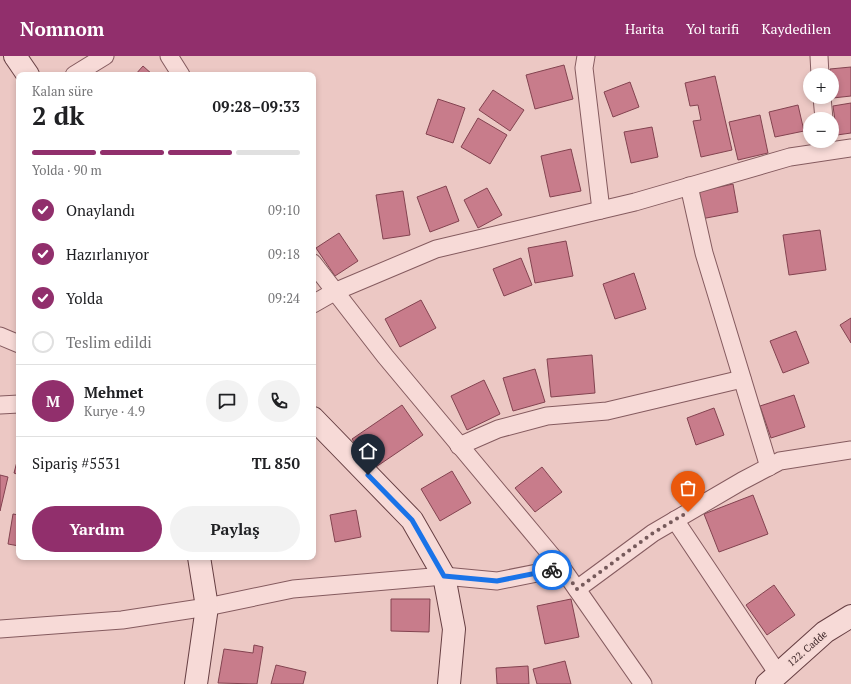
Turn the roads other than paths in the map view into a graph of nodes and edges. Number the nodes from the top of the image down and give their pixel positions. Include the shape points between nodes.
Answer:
1 (15, 56) edge
2 (105, 56) edge
3 (169, 56) edge
4 (586, 56) edge
5 (819, 56) edge
6 (820, 68) edge
7 (26, 72) edge
8 (79, 72) edge
9 (179, 72) edge
10 (839, 147) edge
11 (820, 148) edge
12 (851, 148) edge
13 (689, 186) junction
14 (601, 210) junction
15 (316, 267) edge
16 (334, 292) junction
17 (316, 302) edge
18 (0, 336) edge
19 (16, 343) edge
20 (742, 379) junction
21 (16, 404) edge
22 (0, 405) edge
23 (316, 421) edge
24 (459, 446) junction
25 (851, 450) edge
26 (769, 467) junction
27 (675, 520) junction
28 (199, 560) edge
29 (562, 568) junction
30 (444, 576) junction
31 (577, 589) junction
32 (207, 607) junction
33 (851, 616) edge
34 (0, 629) edge
35 (772, 679) edge
36 (196, 684) edge
37 (449, 684) edge
38 (642, 684) edge

1 - 7 street
2 - 8 street
3 - 9 street
4 - 14 street via 584,68
5 - 6 street
10 - 12 street
11 - 13 street
13 - 14 street
13 - 20 street via 704,253
14 - 16 street via 436,249
15 - 16 street
16 - 17 street
16 - 24 street
18 - 19 street
20 - 24 street via 607,410 547,416 498,429
20 - 26 street
21 - 22 street
23 - 30 street via 412,520
24 - 29 street
25 - 26 street via 780,461
26 - 27 street
27 - 31 street via 653,533
27 - 35 street
28 - 32 street
29 - 30 street via 497,581
29 - 31 street
30 - 32 street via 293,589
30 - 37 street via 454,630
31 - 38 street
32 - 34 street via 122,620
32 - 36 street
33 - 35 street, 122. Cadde via 825,632

